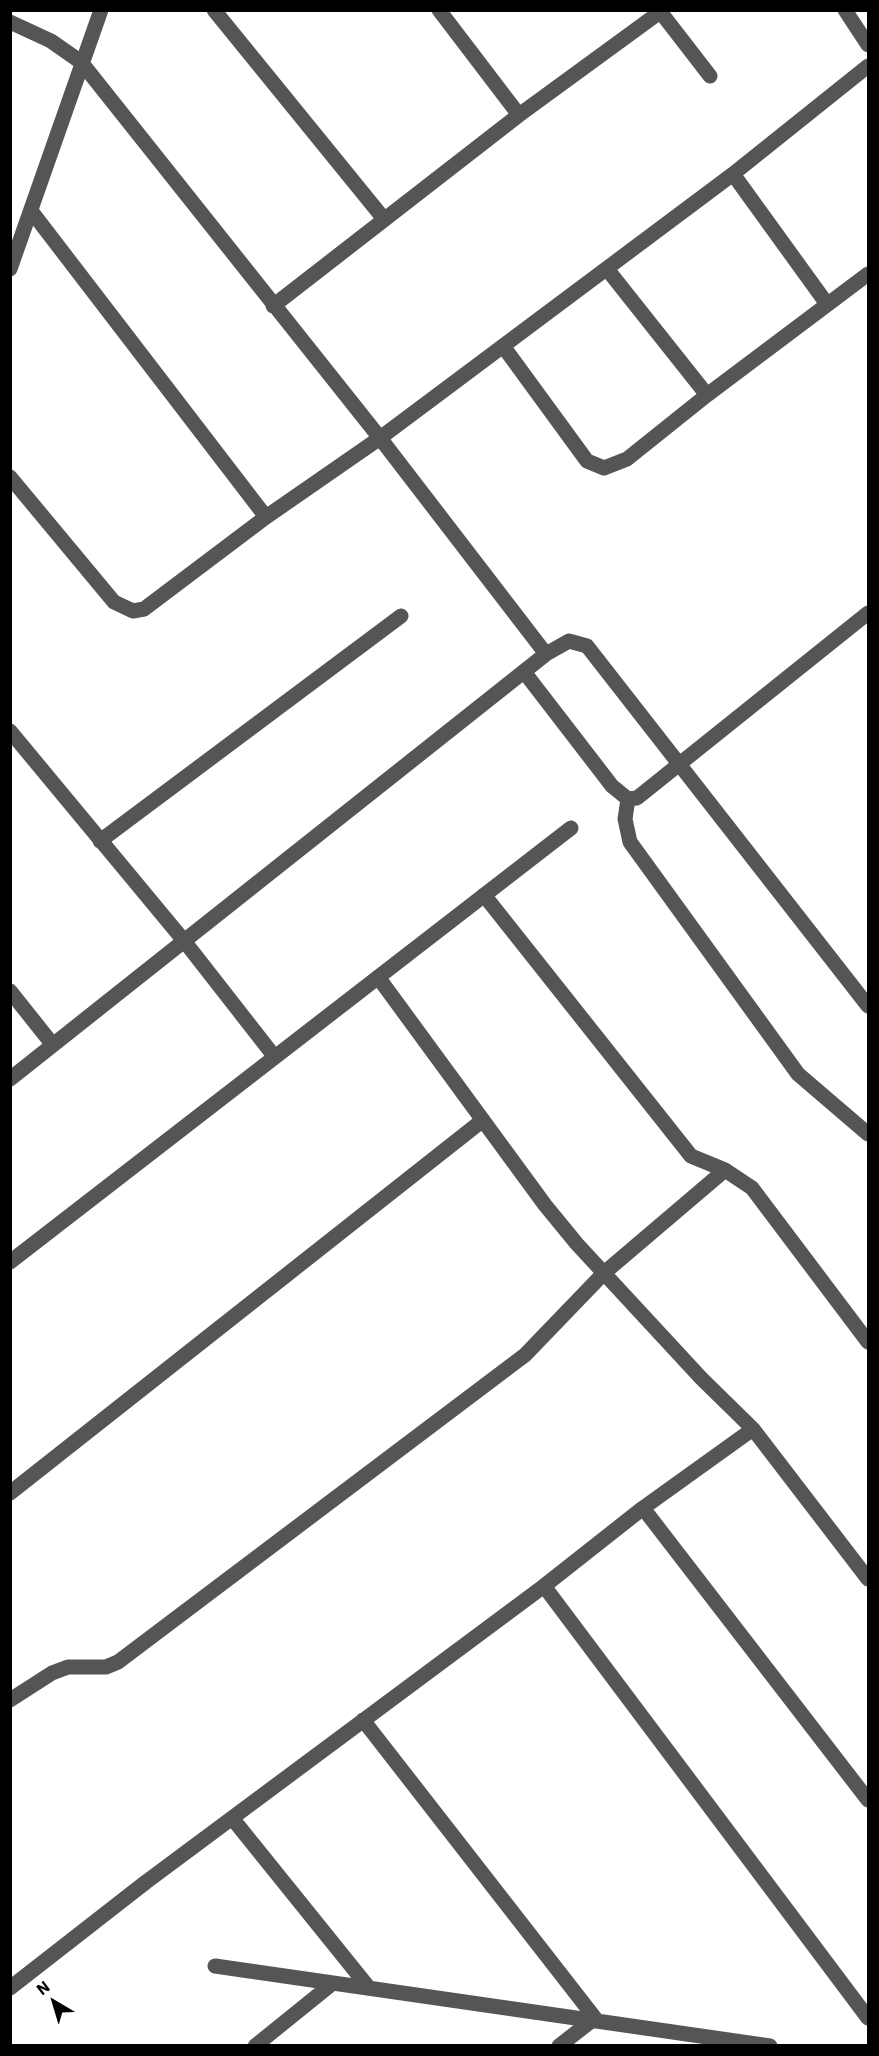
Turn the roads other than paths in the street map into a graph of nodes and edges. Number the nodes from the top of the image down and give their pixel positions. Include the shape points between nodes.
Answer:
1 (101, 10) edge
2 (214, 10) edge
3 (439, 10) edge
4 (845, 10) edge
5 (660, 11) edge
6 (10, 22) edge
7 (868, 45) edge
8 (81, 62) junction
9 (868, 66) edge
10 (710, 76) dead end
11 (519, 115) junction
12 (733, 174) junction
13 (32, 212) junction
14 (384, 219) junction
15 (10, 268) edge
16 (607, 269) junction
17 (868, 274) edge
18 (827, 304) junction
19 (273, 306) junction
20 (503, 346) junction
21 (707, 394) junction
22 (380, 438) junction
23 (10, 477) edge
24 (267, 517) junction
25 (868, 613) edge
26 (401, 616) dead end
27 (546, 654) junction
28 (525, 673) junction
29 (10, 731) edge
30 (680, 762) junction
31 (628, 799) junction
32 (571, 828) dead end
33 (100, 841) junction
34 (484, 895) junction
35 (185, 942) junction
36 (378, 977) junction
37 (10, 991) edge
38 (868, 1006) edge
39 (53, 1045) junction
40 (274, 1056) junction
41 (10, 1079) edge
42 (483, 1120) junction
43 (868, 1134) edge
44 (725, 1170) junction
45 (11, 1260) edge
46 (604, 1273) junction
47 (868, 1342) edge
48 (753, 1429) junction
49 (10, 1492) edge
50 (643, 1508) junction
51 (868, 1579) edge
52 (544, 1586) junction
53 (10, 1700) edge
54 (363, 1720) junction
55 (868, 1800) edge
56 (232, 1818) junction
57 (215, 1966) dead end
58 (333, 1983) junction
59 (10, 1988) edge
60 (369, 1988) junction
61 (595, 2018) junction
62 (868, 2018) edge
63 (694, 2041) edge
64 (255, 2046) edge
65 (559, 2046) edge
66 (770, 2046) edge

1 - 8 street
2 - 14 street
3 - 11 street
4 - 7 street
5 - 10 street
5 - 11 street
6 - 8 street via 51,41
8 - 13 street
8 - 19 street
9 - 12 street
11 - 14 street
12 - 16 street
12 - 18 street
13 - 15 street
13 - 24 street
14 - 19 street
16 - 20 street
16 - 21 street
17 - 18 street
18 - 21 street
19 - 22 street
20 - 21 street via 594,466 604,468 627,459
20 - 22 street
22 - 24 street
22 - 27 street
23 - 24 street via 114,602 133,611 144,609
25 - 30 street
26 - 33 street
27 - 28 street
27 - 30 street via 569,641 587,646
28 - 31 street via 612,786
28 - 35 street
29 - 33 street
30 - 31 street via 637,798
30 - 38 street
31 - 43 street via 626,831 637,851 798,1074
32 - 34 street
33 - 35 street
34 - 36 street
34 - 44 street via 691,1156
35 - 39 street
35 - 40 street
36 - 40 street
36 - 42 street
37 - 39 street
39 - 41 street
40 - 45 street
42 - 46 street via 545,1205
42 - 49 street
44 - 46 street
44 - 47 street via 752,1188
46 - 48 street
46 - 53 street via 525,1355 118,1662 106,1667 68,1667
48 - 50 street
48 - 51 street
50 - 52 street
50 - 55 street
52 - 54 street
52 - 62 street
54 - 56 street
54 - 61 street
56 - 59 street
56 - 60 street
57 - 58 street
58 - 60 street
58 - 64 street
60 - 61 street
61 - 63 street
61 - 65 street
63 - 66 street

